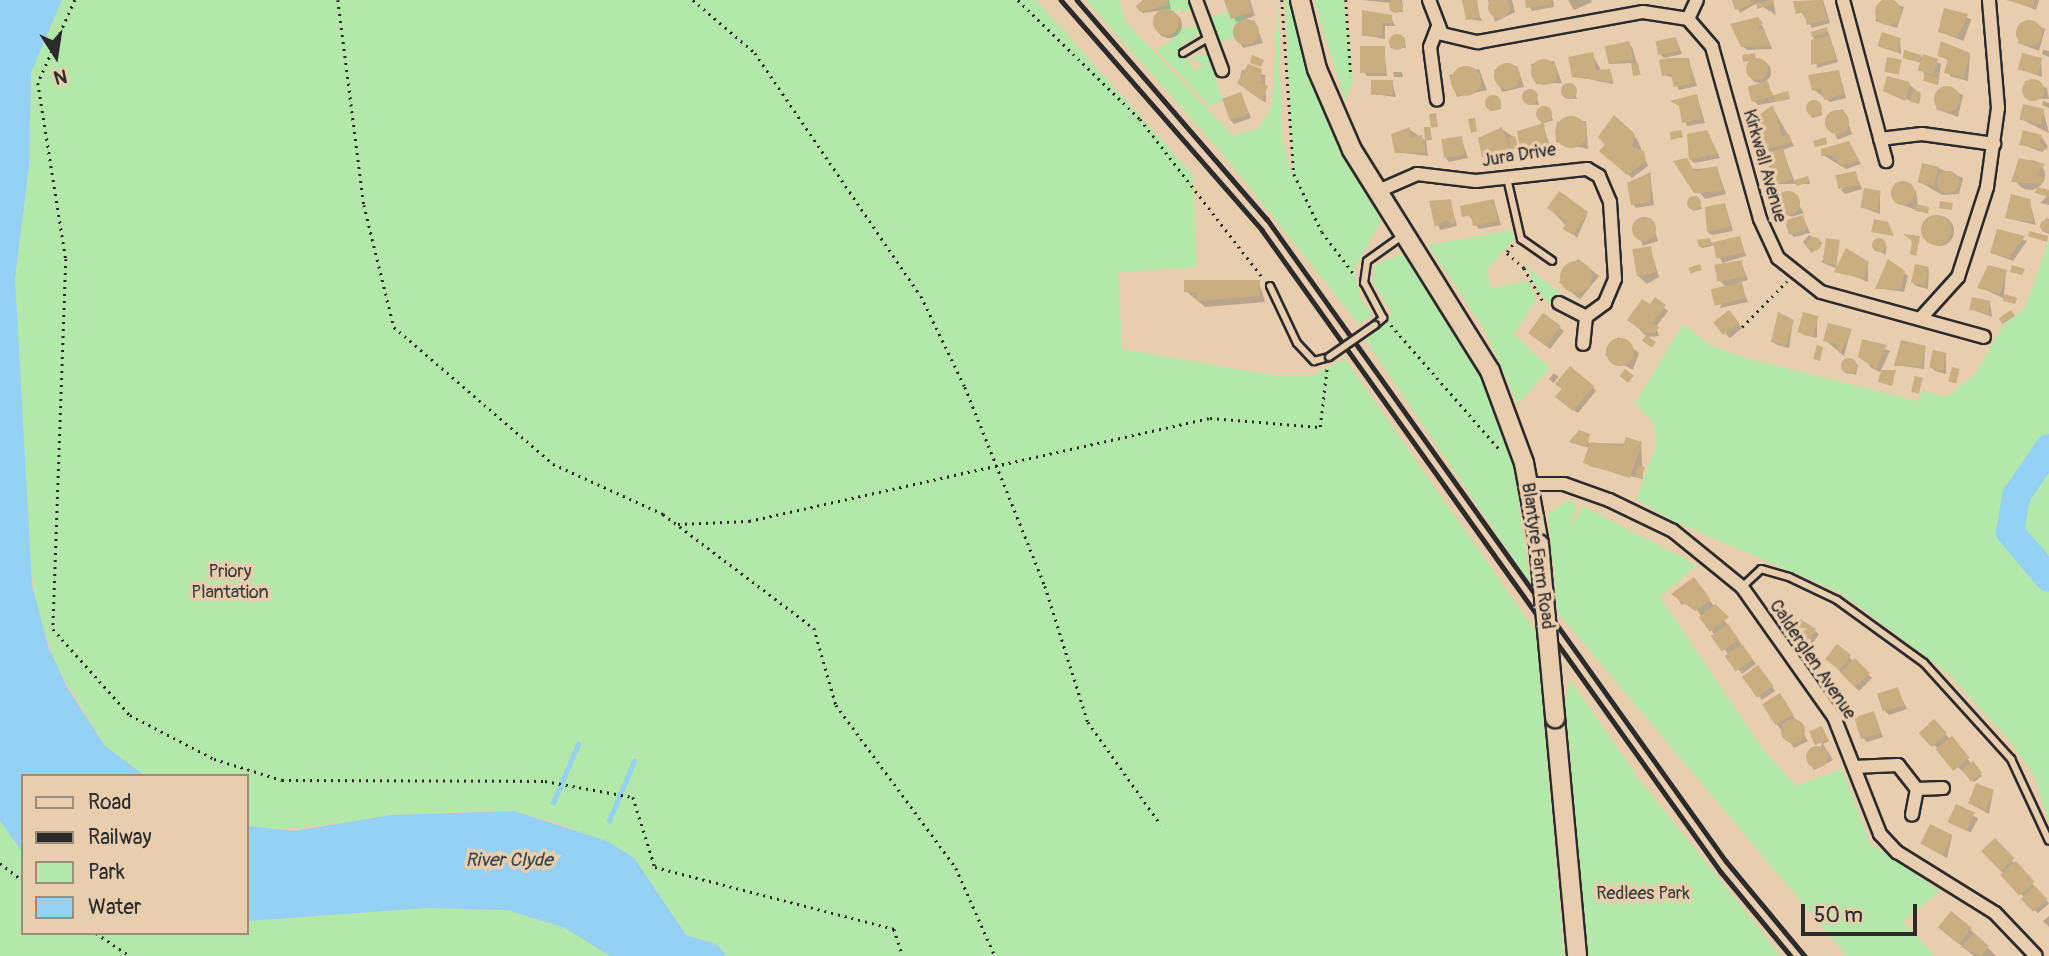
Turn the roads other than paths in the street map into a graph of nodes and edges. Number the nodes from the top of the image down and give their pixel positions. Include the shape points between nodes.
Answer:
1 (1196, 0) edge
2 (1300, 0) edge
3 (1429, 0) edge
4 (1697, 0) edge
5 (1843, 0) edge
6 (1989, 0) edge
7 (1688, 19) junction
8 (1437, 29) junction
9 (1210, 37) junction
10 (1183, 53) dead end
11 (1222, 70) dead end
12 (1437, 100) dead end
13 (1880, 139) junction
14 (1994, 144) junction
15 (1886, 161) dead end
16 (1506, 176) junction
17 (1376, 192) junction
18 (1404, 235) junction
19 (1552, 261) dead end
20 (1270, 286) road end
21 (1559, 303) road end
22 (1586, 317) junction
23 (1920, 319) junction
24 (1984, 337) dead end
25 (1583, 344) dead end
26 (1528, 484) junction
27 (1742, 587) junction
28 (1854, 767) junction
29 (1943, 788) dead end
30 (1917, 789) junction
31 (1912, 815) dead end
32 (2049, 841) edge
33 (1577, 956) edge
34 (2036, 956) edge

1 - 9 street
2 - 17 main road, Blantyre Farm Road via 1324,87
3 - 8 street
4 - 7 street
5 - 13 street
6 - 14 street via 1998,108
7 - 8 street via 1643,12 1491,43 1453,39
7 - 23 street, Kirkwall Avenue via 1712,47 1767,240 1794,274 1821,292
8 - 12 street via 1430,47
9 - 10 lane
9 - 11 street
13 - 14 street via 1922,134
13 - 15 street
14 - 23 street via 1987,187 1958,277
16 - 17 street, Jura Drive via 1476,181 1406,175
16 - 19 lane via 1521,239
16 - 22 street, Jura Drive via 1576,166 1599,176 1606,187 1615,279 1605,303
17 - 18 main road, Blantyre Farm Road
18 - 20 lane, bridge via 1373,254 1364,283 1384,318 1329,357 1314,361 1297,343
18 - 26 main road, Blantyre Farm Road via 1490,371
21 - 22 street
22 - 25 street
23 - 24 street, Kirkwall Avenue
26 - 27 street, Calderglen Avenue via 1564,484 1620,505 1673,531
26 - 33 main road, Blantyre Farm Road, bridge via 1539,544
27 - 28 street, Calderglen Avenue via 1834,716
27 - 32 lane via 1761,569 1789,577 1837,600 1924,663 2011,759
28 - 30 street via 1898,765
28 - 34 street, Calderglen Avenue via 1866,808 1897,852 1995,913
29 - 30 street
30 - 31 street

